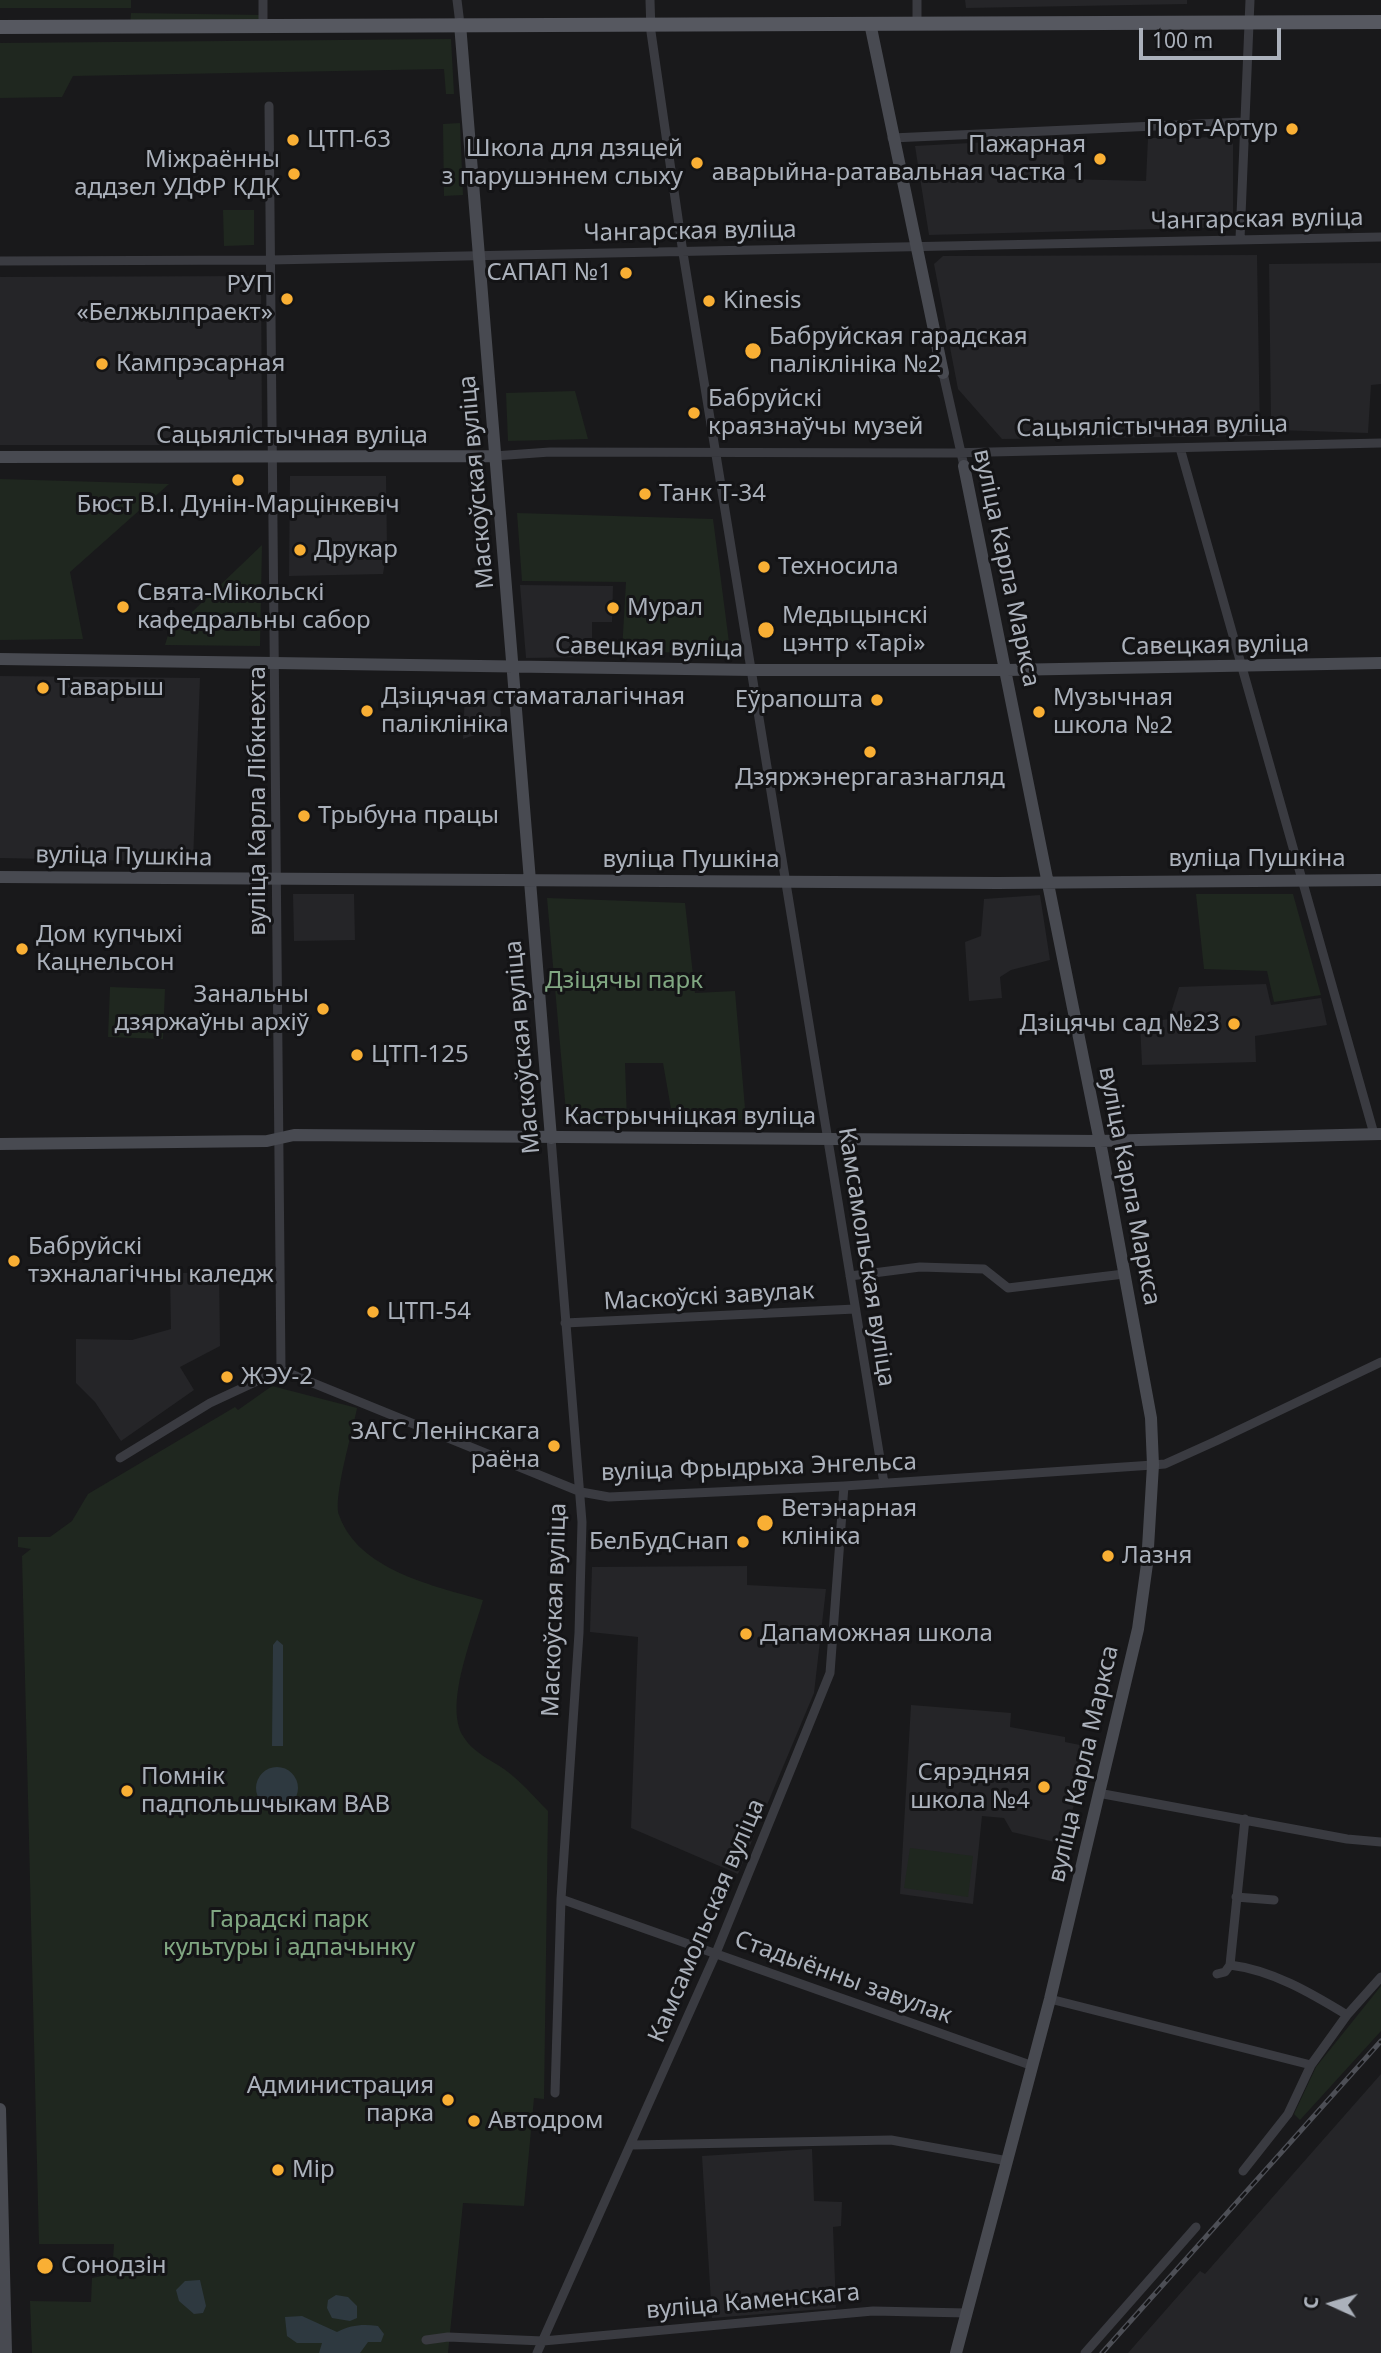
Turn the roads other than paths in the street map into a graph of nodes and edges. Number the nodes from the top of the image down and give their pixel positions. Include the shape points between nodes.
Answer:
1 (263, 0) edge
2 (457, 0) edge
3 (650, 0) edge
4 (917, 0) edge
5 (1250, 0) edge
6 (1249, 22) junction
7 (1381, 22) edge
8 (650, 23) junction
9 (870, 23) junction
10 (916, 23) junction
11 (263, 24) junction
12 (460, 24) junction
13 (0, 27) edge
14 (269, 106) dead end
15 (1243, 122) junction
16 (892, 138) junction
17 (1381, 237) edge
18 (1240, 239) junction
19 (916, 246) junction
20 (682, 253) junction
21 (481, 256) junction
22 (271, 260) junction
23 (0, 261) edge
24 (943, 373) joint
25 (1381, 443) edge
26 (1180, 448) junction
27 (961, 452) junction
28 (716, 453) junction
29 (494, 456) junction
30 (0, 457) edge
31 (273, 457) junction
32 (964, 466) joint
33 (0, 659) edge
34 (276, 663) junction
35 (1381, 663) edge
36 (1242, 667) junction
37 (513, 668) junction
38 (752, 670) junction
39 (1006, 670) junction
40 (0, 877) edge
41 (278, 879) junction
42 (530, 880) junction
43 (1302, 880) junction
44 (1381, 880) edge
45 (786, 881) junction
46 (1049, 882) junction
47 (1378, 1134) edge
48 (280, 1137) junction
49 (551, 1138) junction
50 (827, 1139) junction
51 (1099, 1141) junction
52 (0, 1144) edge
53 (1124, 1274) junction
54 (850, 1276) junction
55 (855, 1309) junction
56 (565, 1323) junction
57 (1381, 1362) edge
58 (281, 1370) junction
59 (120, 1458) dead end
60 (1153, 1465) junction
61 (884, 1483) junction
62 (844, 1486) junction
63 (581, 1493) junction
64 (1098, 1793) junction
65 (1245, 1819) junction
66 (1381, 1842) edge
67 (1236, 1897) junction
68 (561, 1899) junction
69 (1274, 1900) dead end
70 (716, 1953) junction
71 (1230, 1965) junction
72 (1217, 1974) dead end
73 (1381, 1977) edge
74 (1050, 1999) junction
75 (1347, 2015) junction
76 (1311, 2065) junction
77 (1033, 2066) junction
78 (555, 2092) dead end
79 (0, 2109) edge
80 (632, 2145) junction
81 (0, 2153) edge
82 (1008, 2161) junction
83 (1243, 2171) dead end
84 (1196, 2227) dead end
85 (967, 2313) junction
86 (426, 2340) dead end
87 (542, 2340) junction
88 (6, 2353) edge
89 (537, 2353) edge
90 (956, 2353) edge
91 (1085, 2353) edge

1 - 11 street
2 - 12 street, Маскоўская вуліца
3 - 8 street, Камсамольская вуліца
4 - 10 street
5 - 6 street
6 - 7 main road
6 - 10 main road
6 - 15 street
8 - 9 main road
8 - 12 main road
8 - 20 street, Камсамольская вуліца
9 - 10 main road
9 - 16 main road, вуліца Карла Маркса
11 - 12 main road
11 - 13 main road
12 - 21 main road, Маскоўская вуліца
14 - 22 street, вуліца Карла Лібкнехта
15 - 16 street
15 - 18 street
16 - 19 main road, вуліца Карла Маркса
17 - 18 street, Чангарская вуліца
18 - 19 street, Чангарская вуліца
19 - 20 street, Чангарская вуліца
19 - 24 main road, вуліца Карла Маркса
20 - 21 street, Чангарская вуліца
20 - 28 street, Камсамольская вуліца
21 - 22 street, Чангарская вуліца
21 - 29 main road, Маскоўская вуліца
22 - 23 street, Чангарская вуліца
22 - 31 street, вуліца Карла Лібкнехта
24 - 27 street, вуліца Карла Маркса
25 - 26 street, Сацыялістычная вуліца
26 - 27 street, Сацыялістычная вуліца
26 - 36 street
27 - 28 street, Сацыялістычная вуліца
27 - 32 street, вуліца Карла Маркса
28 - 29 street, Сацыялістычная вуліца
28 - 38 street, Камсамольская вуліца
29 - 31 main road, Сацыялістычная вуліца
29 - 37 main road, Маскоўская вуліца
30 - 31 main road, Сацыялістычная вуліца
31 - 34 street, вуліца Карла Лібкнехта
32 - 39 main road, вуліца Карла Маркса
33 - 34 main road, Савецкая вуліца
34 - 37 main road, Савецкая вуліца
34 - 41 street, вуліца Карла Лібкнехта
35 - 36 main road, Савецкая вуліца
36 - 39 main road, Савецкая вуліца
36 - 43 street
37 - 38 main road, Савецкая вуліца
37 - 42 main road, Маскоўская вуліца
38 - 39 main road, Савецкая вуліца
38 - 45 street, Камсамольская вуліца
39 - 46 main road, вуліца Карла Маркса
40 - 41 main road, вуліца Пушкіна
41 - 42 main road, вуліца Пушкіна
41 - 48 street, вуліца Карла Лібкнехта
42 - 45 main road, вуліца Пушкіна
42 - 49 main road, Маскоўская вуліца
43 - 44 main road, вуліца Пушкіна
43 - 46 main road, вуліца Пушкіна
43 - 47 street
45 - 46 main road, вуліца Пушкіна
45 - 50 street, Камсамольская вуліца
46 - 51 main road, вуліца Карла Маркса
47 - 51 main road, Кастрычніцкая вуліца
48 - 49 main road, Кастрычніцкая вуліца
48 - 52 main road, Кастрычніцкая вуліца
48 - 58 street, вуліца Карла Лібкнехта
49 - 50 main road, Кастрычніцкая вуліца
49 - 56 street, Маскоўская вуліца
50 - 51 main road, Кастрычніцкая вуліца
50 - 54 street, Камсамольская вуліца
51 - 53 main road, вуліца Карла Маркса
53 - 54 street, Маскоўскі завулак via 1008,1288 984,1269 920,1267
53 - 60 main road, вуліца Карла Маркса via 1151,1418
54 - 55 street, Камсамольская вуліца
55 - 56 street, Маскоўскі завулак
55 - 61 street, Камсамольская вуліца
56 - 63 street, Маскоўская вуліца
57 - 60 street, вуліца Фрыдрыха Энгельса via 1216,1441
58 - 59 street via 210,1403
58 - 63 street, вуліца Фрыдрыха Энгельса
60 - 61 street, вуліца Фрыдрыха Энгельса
60 - 64 main road, вуліца Карла Маркса via 1138,1629
61 - 62 street, вуліца Фрыдрыха Энгельса
62 - 63 street, вуліца Фрыдрыха Энгельса via 609,1497
62 - 70 street, Камсамольская вуліца via 830,1673
63 - 68 street, Маскоўская вуліца via 579,1633
64 - 65 street
64 - 74 main road, вуліца Карла Маркса
65 - 66 street
65 - 67 street
67 - 69 street
67 - 71 street
68 - 70 street, Стадыённы завулак
68 - 78 street, Маскоўская вуліца
70 - 77 street, Стадыённы завулак
70 - 80 street, Камсамольская вуліца
71 - 72 street
71 - 75 street via 1255,1968
73 - 75 street
74 - 76 street
74 - 77 main road, вуліца Карла Маркса
75 - 76 street
76 - 83 street via 1288,2114
77 - 82 main road, вуліца Карла Маркса
79 - 81 main road
80 - 82 street via 891,2140
80 - 87 street, Камсамольская вуліца
81 - 88 main road
82 - 85 main road, вуліца Карла Маркса
84 - 91 street
85 - 87 street, вуліца Каменскага via 873,2311
85 - 90 main road, вуліца Карла Маркса
86 - 87 street, вуліца Каменскага
87 - 89 street, Камсамольская вуліца

